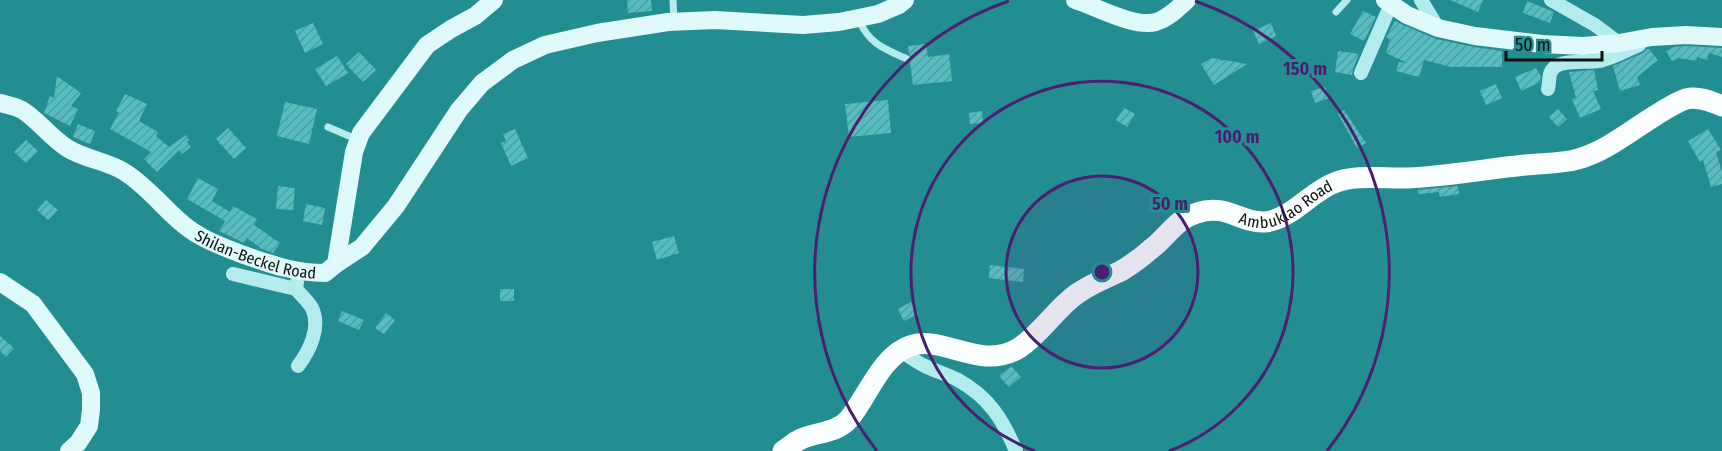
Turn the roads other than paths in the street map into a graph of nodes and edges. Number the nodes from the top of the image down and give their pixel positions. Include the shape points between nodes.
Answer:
1 (494, 0) edge
2 (673, 0) edge
3 (905, 0) edge
4 (1075, 0) edge
5 (1187, 0) edge
6 (1347, 0) edge
7 (1421, 0) edge
8 (1551, 0) edge
9 (1388, 2) edge
10 (1336, 12) dead end
11 (858, 18) junction
12 (674, 22) junction
13 (1438, 28) junction
14 (1652, 37) junction
15 (1722, 37) edge
16 (1619, 43) junction
17 (907, 59) dead end
18 (1361, 73) dead end
19 (1548, 89) dead end
20 (0, 103) edge
21 (1722, 106) edge
22 (328, 127) dead end
23 (359, 140) junction
24 (336, 264) junction
25 (233, 274) dead end
26 (297, 280) junction
27 (0, 282) edge
28 (899, 350) junction
29 (298, 366) dead end
30 (69, 451) edge
31 (783, 451) edge
32 (1016, 451) edge

1 - 23 street, Shilan-Beckel Road via 427,45
2 - 12 lane
3 - 11 street via 878,14
4 - 5 street via 1141,23 1156,22 1172,14
6 - 10 lane
7 - 13 street
8 - 16 street
9 - 13 street
9 - 18 street
11 - 12 street via 803,25
11 - 17 lane via 873,42
12 - 24 street via 545,45 489,77 459,110 396,206 362,247
13 - 16 street via 1542,45
14 - 15 street
14 - 16 street
14 - 19 street via 1604,60 1559,64 1550,74
20 - 26 street, Shilan-Beckel Road via 24,111 70,150 124,171 187,228 212,243 280,268
21 - 28 main road, Ambuklao Road via 1701,98 1687,99 1579,159 1410,178 1353,178 1335,182 1280,218 1265,222 1210,209 1194,213 1123,269 1076,294 1016,350 984,356 914,344
22 - 23 lane
23 - 24 street, Shilan-Beckel Road
24 - 26 street, Shilan-Beckel Road via 325,273
25 - 26 street
26 - 29 street via 315,321 307,354
27 - 30 street via 33,304 85,374 91,393 89,426
28 - 31 main road via 849,420
28 - 32 street via 981,394 1007,428

